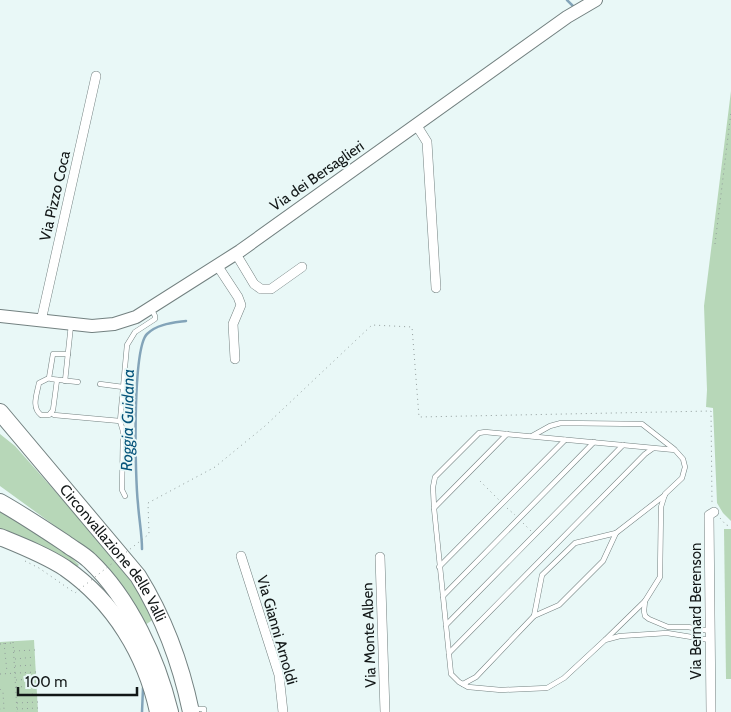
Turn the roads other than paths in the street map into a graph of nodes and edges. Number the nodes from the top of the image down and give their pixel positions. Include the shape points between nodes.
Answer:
1 (596, 0) edge
2 (96, 76) dead end
3 (417, 126) junction
4 (236, 254) junction
5 (217, 265) junction
6 (302, 267) dead end
7 (436, 288) dead end
8 (151, 309) junction
9 (0, 316) edge
10 (42, 322) junction
11 (71, 325) junction
12 (68, 354) junction
13 (235, 358) dead end
14 (49, 378) junction
15 (57, 380) junction
16 (65, 381) junction
17 (78, 382) dead end
18 (100, 384) dead end
19 (123, 387) junction
20 (0, 408) edge
21 (0, 412) edge
22 (51, 413) junction
23 (120, 421) junction
24 (7, 428) edge
25 (507, 434) junction
26 (531, 436) junction
27 (565, 440) junction
28 (594, 442) junction
29 (623, 445) junction
30 (654, 448) junction
31 (675, 450) junction
32 (0, 490) edge
33 (665, 494) junction
34 (125, 496) dead end
35 (0, 502) edge
36 (434, 508) junction
37 (714, 512) road end
38 (616, 533) junction
39 (0, 537) edge
40 (0, 543) edge
41 (240, 556) dead end
42 (380, 556) dead end
43 (89, 560) junction
44 (440, 567) junction
45 (443, 596) junction
46 (645, 601) junction
47 (534, 616) junction
48 (446, 625) junction
49 (710, 636) junction
50 (605, 640) junction
51 (449, 653) junction
52 (145, 672) junction
53 (463, 684) junction
54 (195, 711) edge
55 (158, 712) edge
56 (170, 712) edge
57 (283, 712) edge
58 (385, 712) edge
59 (711, 712) edge

1 - 3 street, Via dei Bersaglieri via 567,17
2 - 10 street, Via Pizzo Coca
3 - 4 street, Via dei Bersaglieri
3 - 7 street via 427,142
4 - 5 street, Via dei Bersaglieri
4 - 6 street via 254,284 261,289 271,289
5 - 8 street, Via dei Bersaglieri
5 - 13 street via 242,305 233,324
8 - 11 street, Via dei Bersaglieri via 114,324
8 - 19 lane via 154,319 135,332 127,346
9 - 10 street, Via dei Bersaglieri
10 - 11 street, Via dei Bersaglieri
11 - 12 lane
12 - 14 lane via 53,354
12 - 16 lane
14 - 15 lane
14 - 22 lane via 39,383 35,405 41,415
15 - 16 lane
15 - 22 lane
16 - 17 lane
18 - 19 lane
19 - 23 lane
20 - 24 highway
21 - 24 highway
22 - 23 lane
23 - 34 lane via 123,431 122,490
24 - 54 highway, Circonvallazione delle Valli via 42,462 122,556 149,594
25 - 26 lane
25 - 36 lane
25 - 36 lane via 479,433 435,477
26 - 27 lane
26 - 31 lane via 561,422 642,424
27 - 28 lane
27 - 44 lane
28 - 29 lane
28 - 45 lane
29 - 30 lane
29 - 48 lane
30 - 31 lane
30 - 51 lane
31 - 33 lane via 685,467 682,478
32 - 43 highway via 62,533
33 - 38 lane
33 - 46 lane via 661,507 660,576
35 - 43 highway, Circonvallazione delle Valli
36 - 44 lane
37 - 49 street, Via Bernard Berenson via 710,515
38 - 47 lane via 603,561 560,605
38 - 47 lane via 575,543 542,575
39 - 52 highway via 65,568 88,586 129,635
40 - 52 highway via 36,557 77,583 102,606 126,636
41 - 57 street, Via Gianni Arnoldi via 279,675
42 - 58 street, Via Monte Alben
43 - 56 highway, Circonvallazione delle Valli via 110,583 143,637 156,663
44 - 45 lane
45 - 48 lane
46 - 49 lane via 644,611 649,619 668,627 688,627
46 - 50 lane
47 - 53 lane via 476,677
48 - 51 lane
49 - 50 lane via 667,633
49 - 59 street, Via Bernard Berenson
50 - 53 lane via 564,678 547,688 501,690
51 - 53 lane via 451,674
52 - 55 highway

